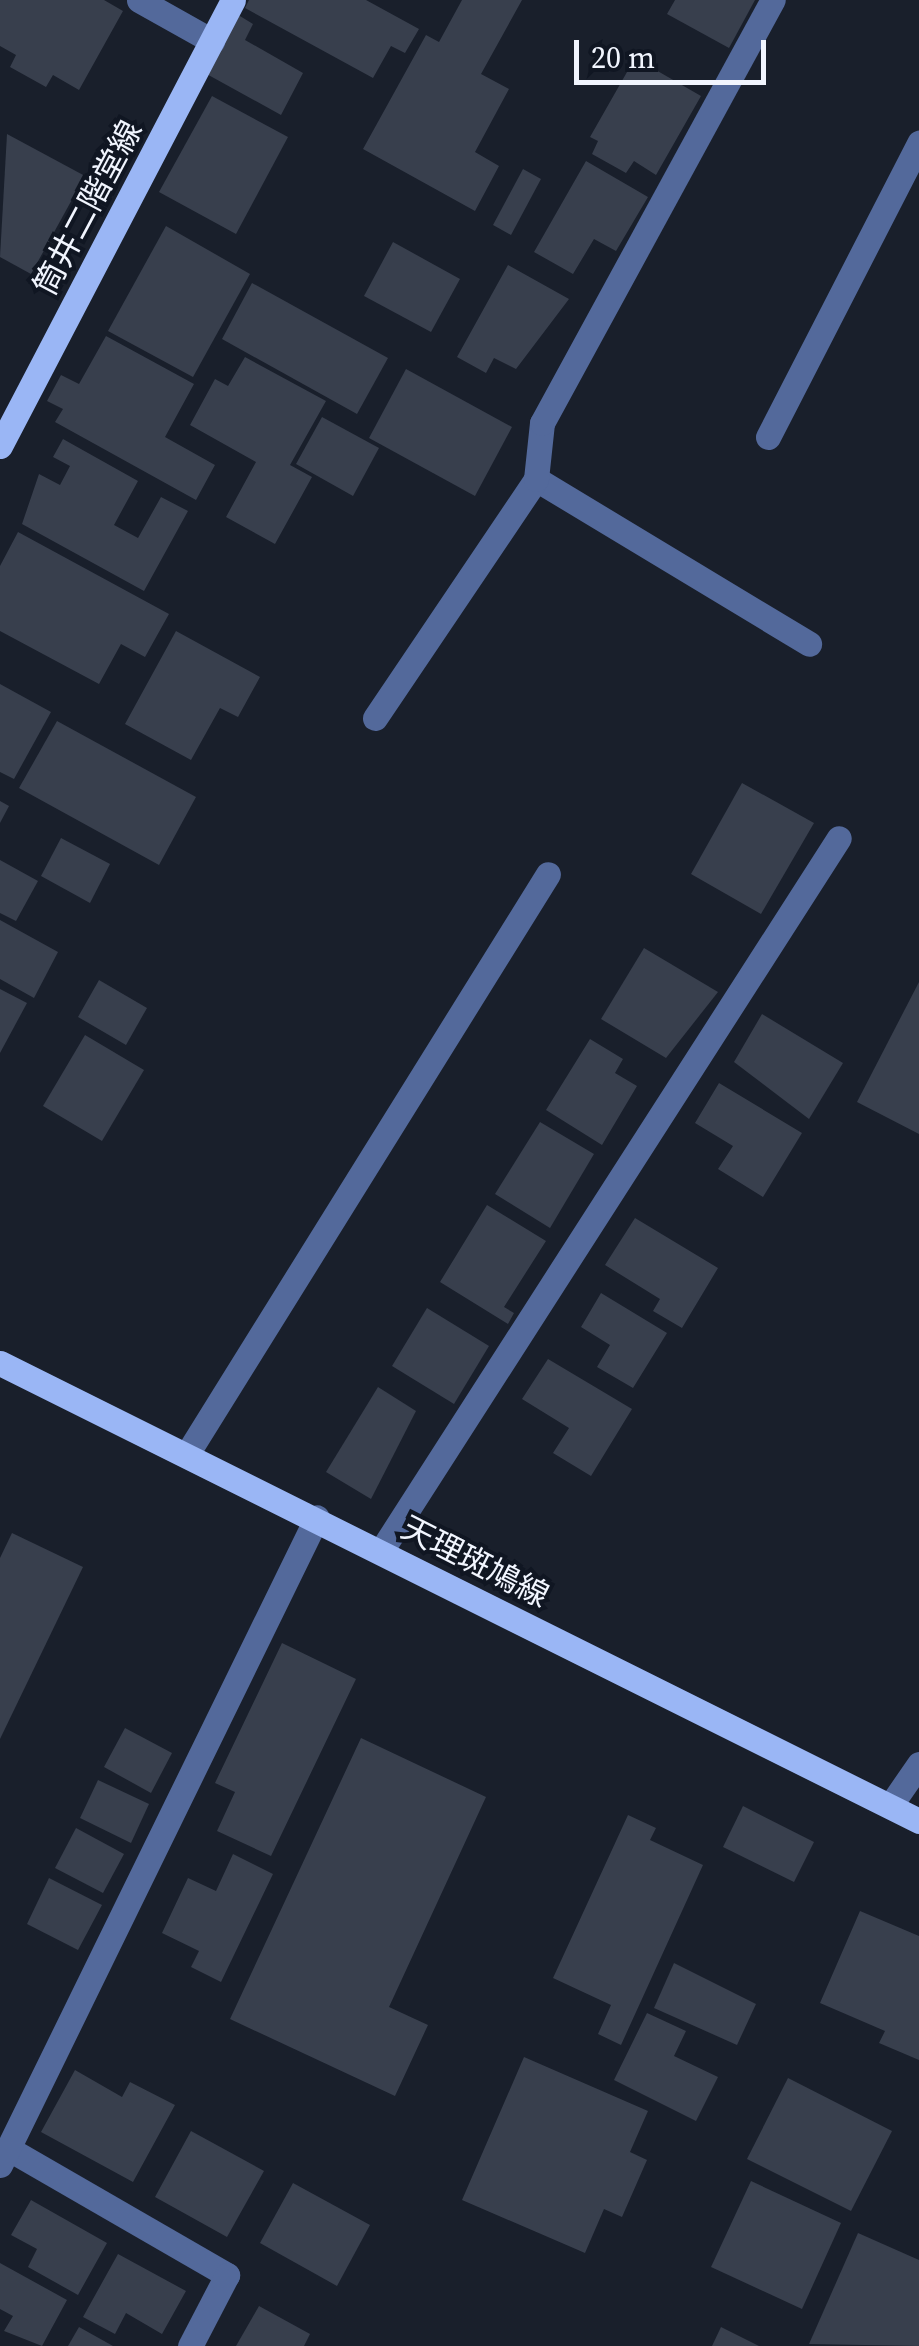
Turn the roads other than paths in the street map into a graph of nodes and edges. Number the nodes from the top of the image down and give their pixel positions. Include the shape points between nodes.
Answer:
1 (139, 0) edge
2 (234, 0) edge
3 (773, 0) edge
4 (212, 41) junction
5 (919, 143) edge
6 (768, 436) dead end
7 (0, 446) edge
8 (536, 478) junction
9 (809, 644) dead end
10 (376, 718) dead end
11 (839, 838) dead end
12 (548, 874) dead end
13 (3, 1372) edge
14 (188, 1454) junction
15 (317, 1517) junction
16 (381, 1552) junction
17 (919, 1764) edge
18 (890, 1806) junction
19 (919, 1821) edge
20 (4, 2157) edge
21 (190, 2346) edge

1 - 4 street
2 - 4 main road, 筒井二階堂線
3 - 8 street via 542,423
4 - 7 main road, 筒井二階堂線
5 - 6 street
8 - 9 street
8 - 10 street
11 - 16 street
12 - 14 street
13 - 14 main road, 天理斑鳩線
14 - 15 main road, 天理斑鳩線
15 - 16 main road, 天理斑鳩線
15 - 20 street
16 - 18 main road, 天理斑鳩線
17 - 18 street
18 - 19 main road, 天理斑鳩線
20 - 21 street via 228,2274

